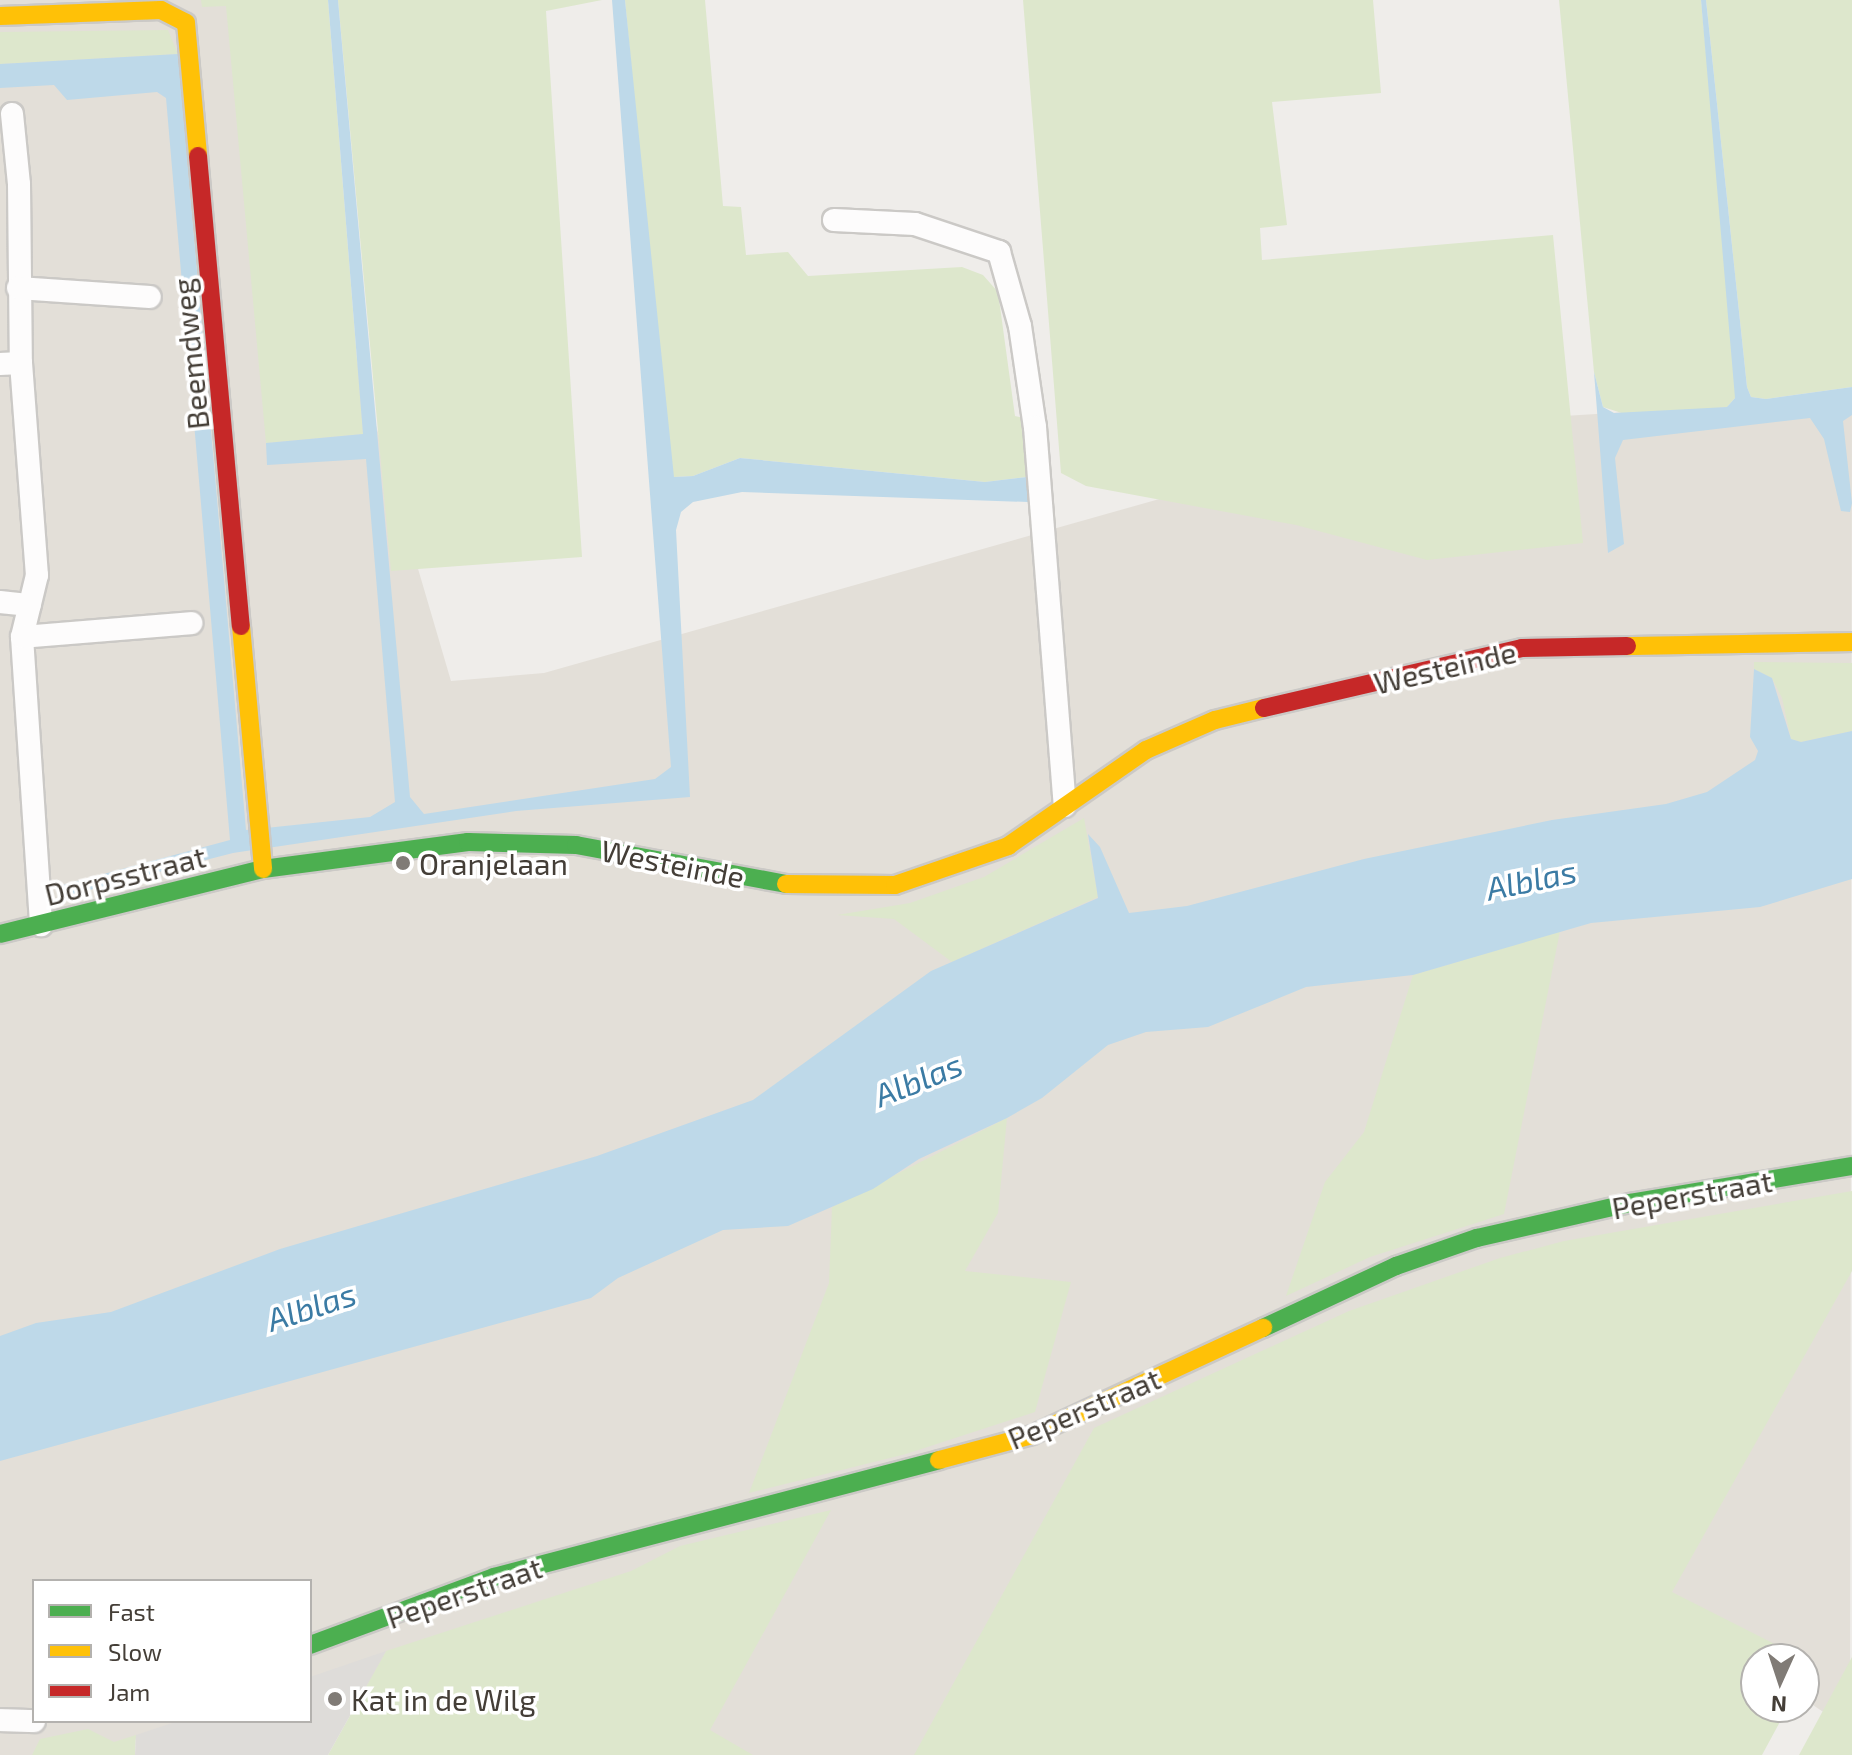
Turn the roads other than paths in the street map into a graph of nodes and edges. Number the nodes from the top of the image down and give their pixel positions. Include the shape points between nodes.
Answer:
1 (0, 16) edge
2 (12, 114) dead end
3 (9, 220) edge
4 (834, 220) dead end
5 (18, 288) junction
6 (150, 297) dead end
7 (11, 364) edge
8 (0, 602) edge
9 (30, 605) junction
10 (191, 623) dead end
11 (22, 637) junction
12 (1852, 642) edge
13 (1065, 806) junction
14 (263, 869) junction
15 (41, 925) junction
16 (0, 934) edge
17 (1852, 1166) edge
18 (312, 1644) edge
19 (0, 1720) edge
20 (32, 1721) edge

1 - 14 street, Beemdweg via 161,10 186,23
2 - 3 street
3 - 5 street
4 - 13 street via 915,224 999,252 1020,326 1035,427
5 - 6 street
5 - 7 street
7 - 9 street via 37,575
8 - 9 street
9 - 11 street
10 - 11 street
11 - 15 street
12 - 13 street, Westeinde via 1522,648 1215,720 1146,750
13 - 14 street, Westeinde via 1008,846 895,885 794,885 576,845 509,841
14 - 15 street, Dorpsstraat
15 - 16 street, Dorpsstraat
17 - 18 street, Peperstraat via 1630,1203 1477,1238 1396,1266 1032,1435 494,1577
19 - 20 street

